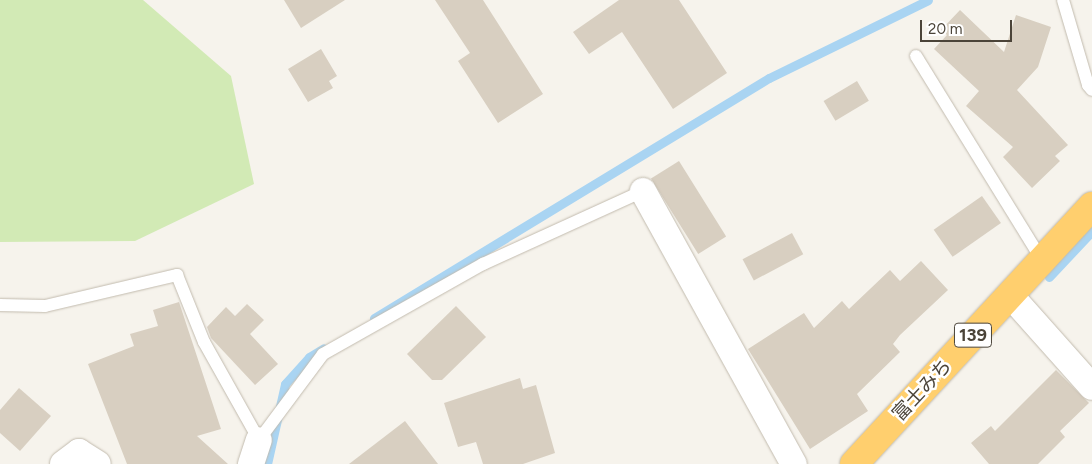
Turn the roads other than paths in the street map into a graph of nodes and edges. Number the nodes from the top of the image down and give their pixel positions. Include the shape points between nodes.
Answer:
1 (1063, 0) edge
2 (916, 56) dead end
3 (1092, 90) edge
4 (642, 191) joint
5 (1092, 206) edge
6 (1042, 260) junction
7 (1010, 295) junction
8 (0, 305) edge
9 (1092, 387) edge
10 (258, 440) junction
11 (63, 464) edge
12 (98, 464) edge
13 (251, 464) edge
14 (794, 464) edge
15 (854, 464) edge

1 - 3 lane
2 - 6 lane
4 - 10 lane via 483,264 324,354
4 - 14 street
5 - 6 highway, 富士みち / 139
6 - 7 highway, 富士みち / 139
7 - 9 street
7 - 15 highway, 富士みち / 139
8 - 10 lane via 45,306 177,275 204,342
10 - 13 street
11 - 12 street via 79,452

